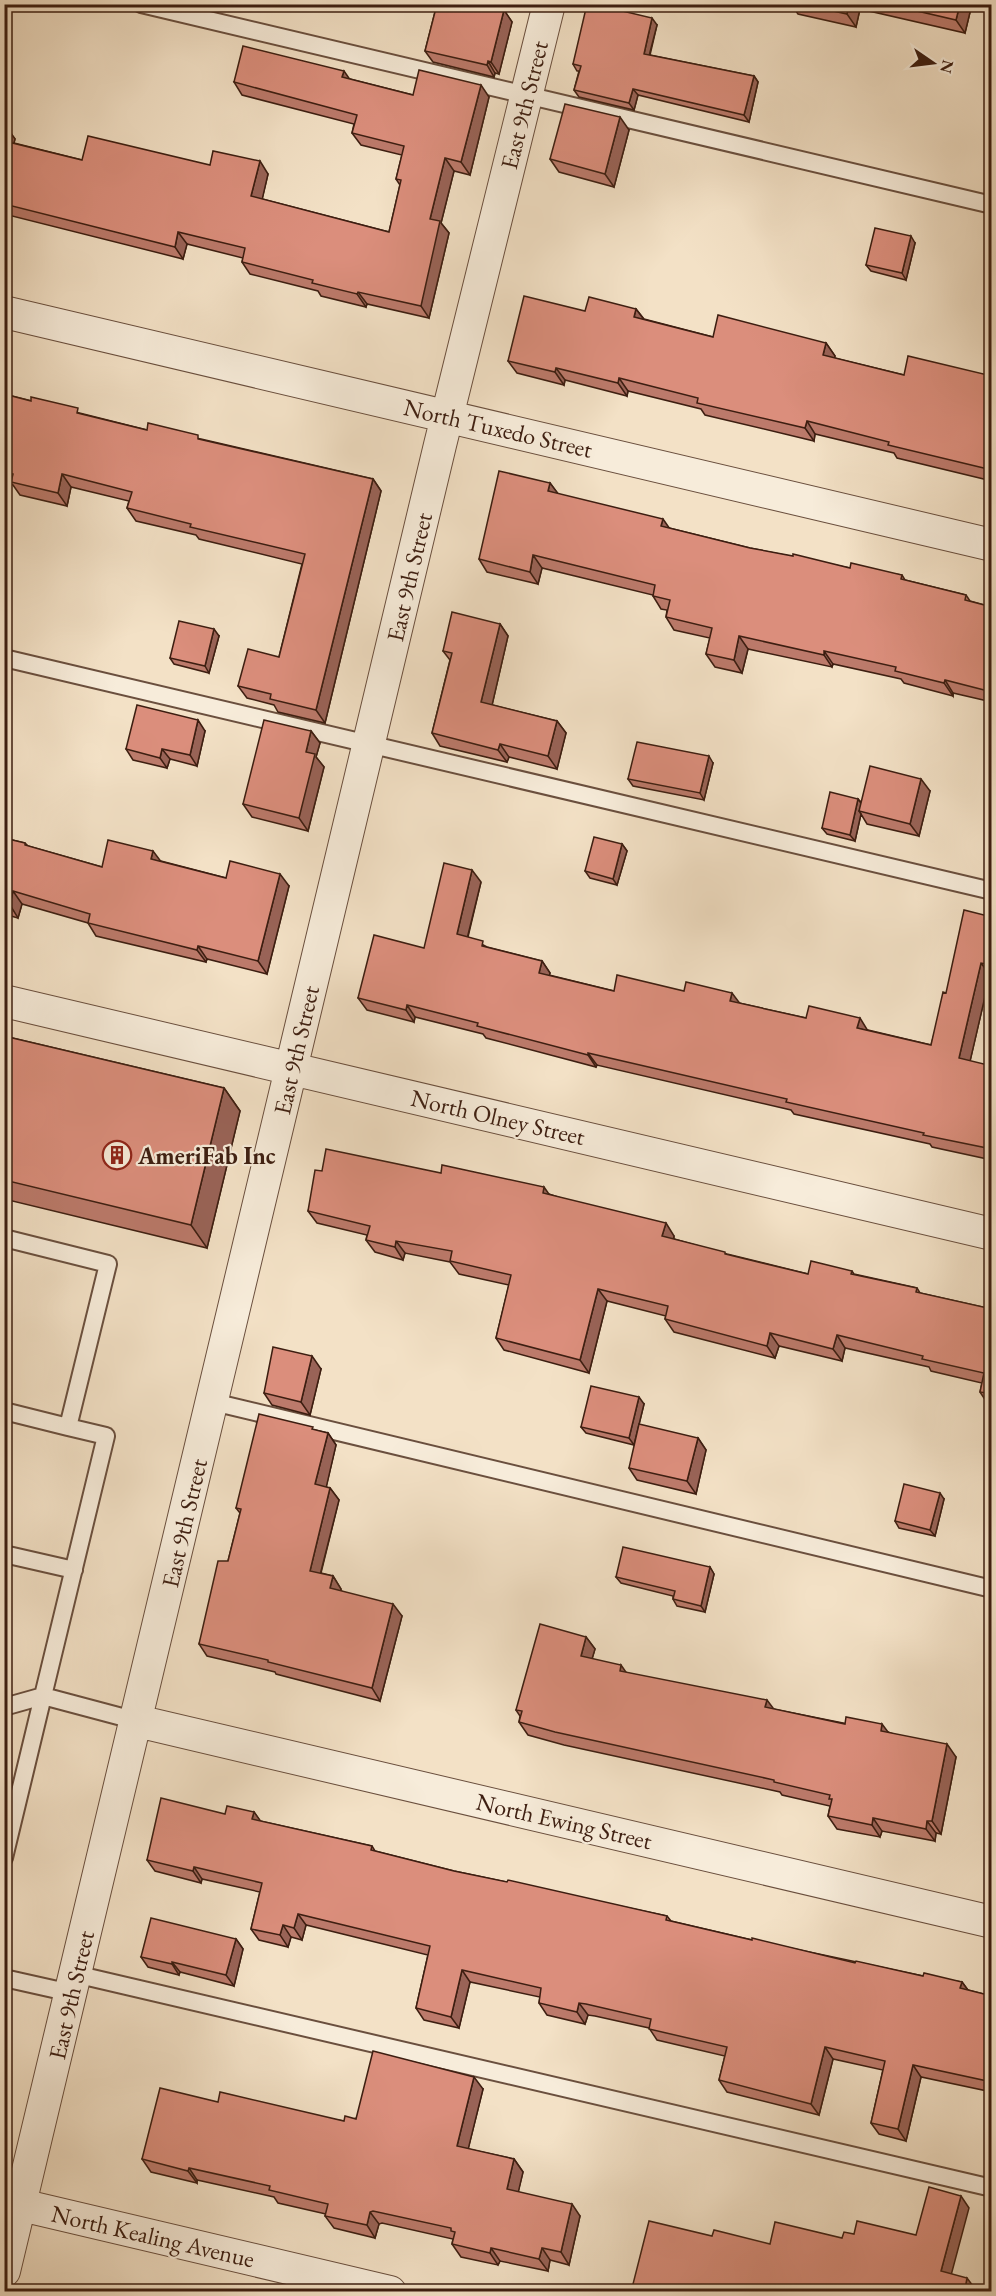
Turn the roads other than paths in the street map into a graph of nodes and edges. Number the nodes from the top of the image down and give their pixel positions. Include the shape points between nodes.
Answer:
1 (141, 4) edge
2 (549, 4) edge
3 (527, 96) junction
4 (992, 205) edge
5 (4, 312) edge
6 (447, 416) junction
7 (992, 545) edge
8 (4, 658) edge
9 (369, 744) junction
10 (992, 891) edge
11 (4, 1001) edge
12 (292, 1068) junction
13 (992, 1234) edge
14 (4, 1238) edge
15 (213, 1402) junction
16 (4, 1412) edge
17 (68, 1427) junction
18 (4, 1554) edge
19 (74, 1570) junction
20 (992, 1589) edge
21 (43, 1696) junction
22 (4, 1707) edge
23 (137, 1720) junction
24 (4, 1858) edge
25 (992, 1922) edge
26 (4, 1978) edge
27 (73, 1984) junction
28 (992, 2188) edge
29 (21, 2205) junction
30 (4, 2271) edge
31 (319, 2283) edge
32 (390, 2292) edge

1 - 3 lane
2 - 3 street, East 9th Street
3 - 4 lane
3 - 6 street, East 9th Street
5 - 6 street, North Tuxedo Street
6 - 7 street, North Tuxedo Street
6 - 9 street, East 9th Street
8 - 9 lane
9 - 10 lane
9 - 12 street, East 9th Street
11 - 12 street, North Olney Street
12 - 13 street, North Olney Street
12 - 15 street, East 9th Street
14 - 17 lane via 108,1264
15 - 20 lane
15 - 23 street, East 9th Street
16 - 17 lane
17 - 19 lane via 106,1436
18 - 19 lane
19 - 21 lane
21 - 22 lane
21 - 23 lane
21 - 24 lane
23 - 25 street, North Ewing Street
23 - 27 street, East 9th Street
26 - 27 lane
27 - 28 lane
27 - 29 street, East 9th Street
29 - 30 street, East 9th Street
29 - 31 street, North Kealing Avenue
31 - 32 street, North Kealing Avenue

